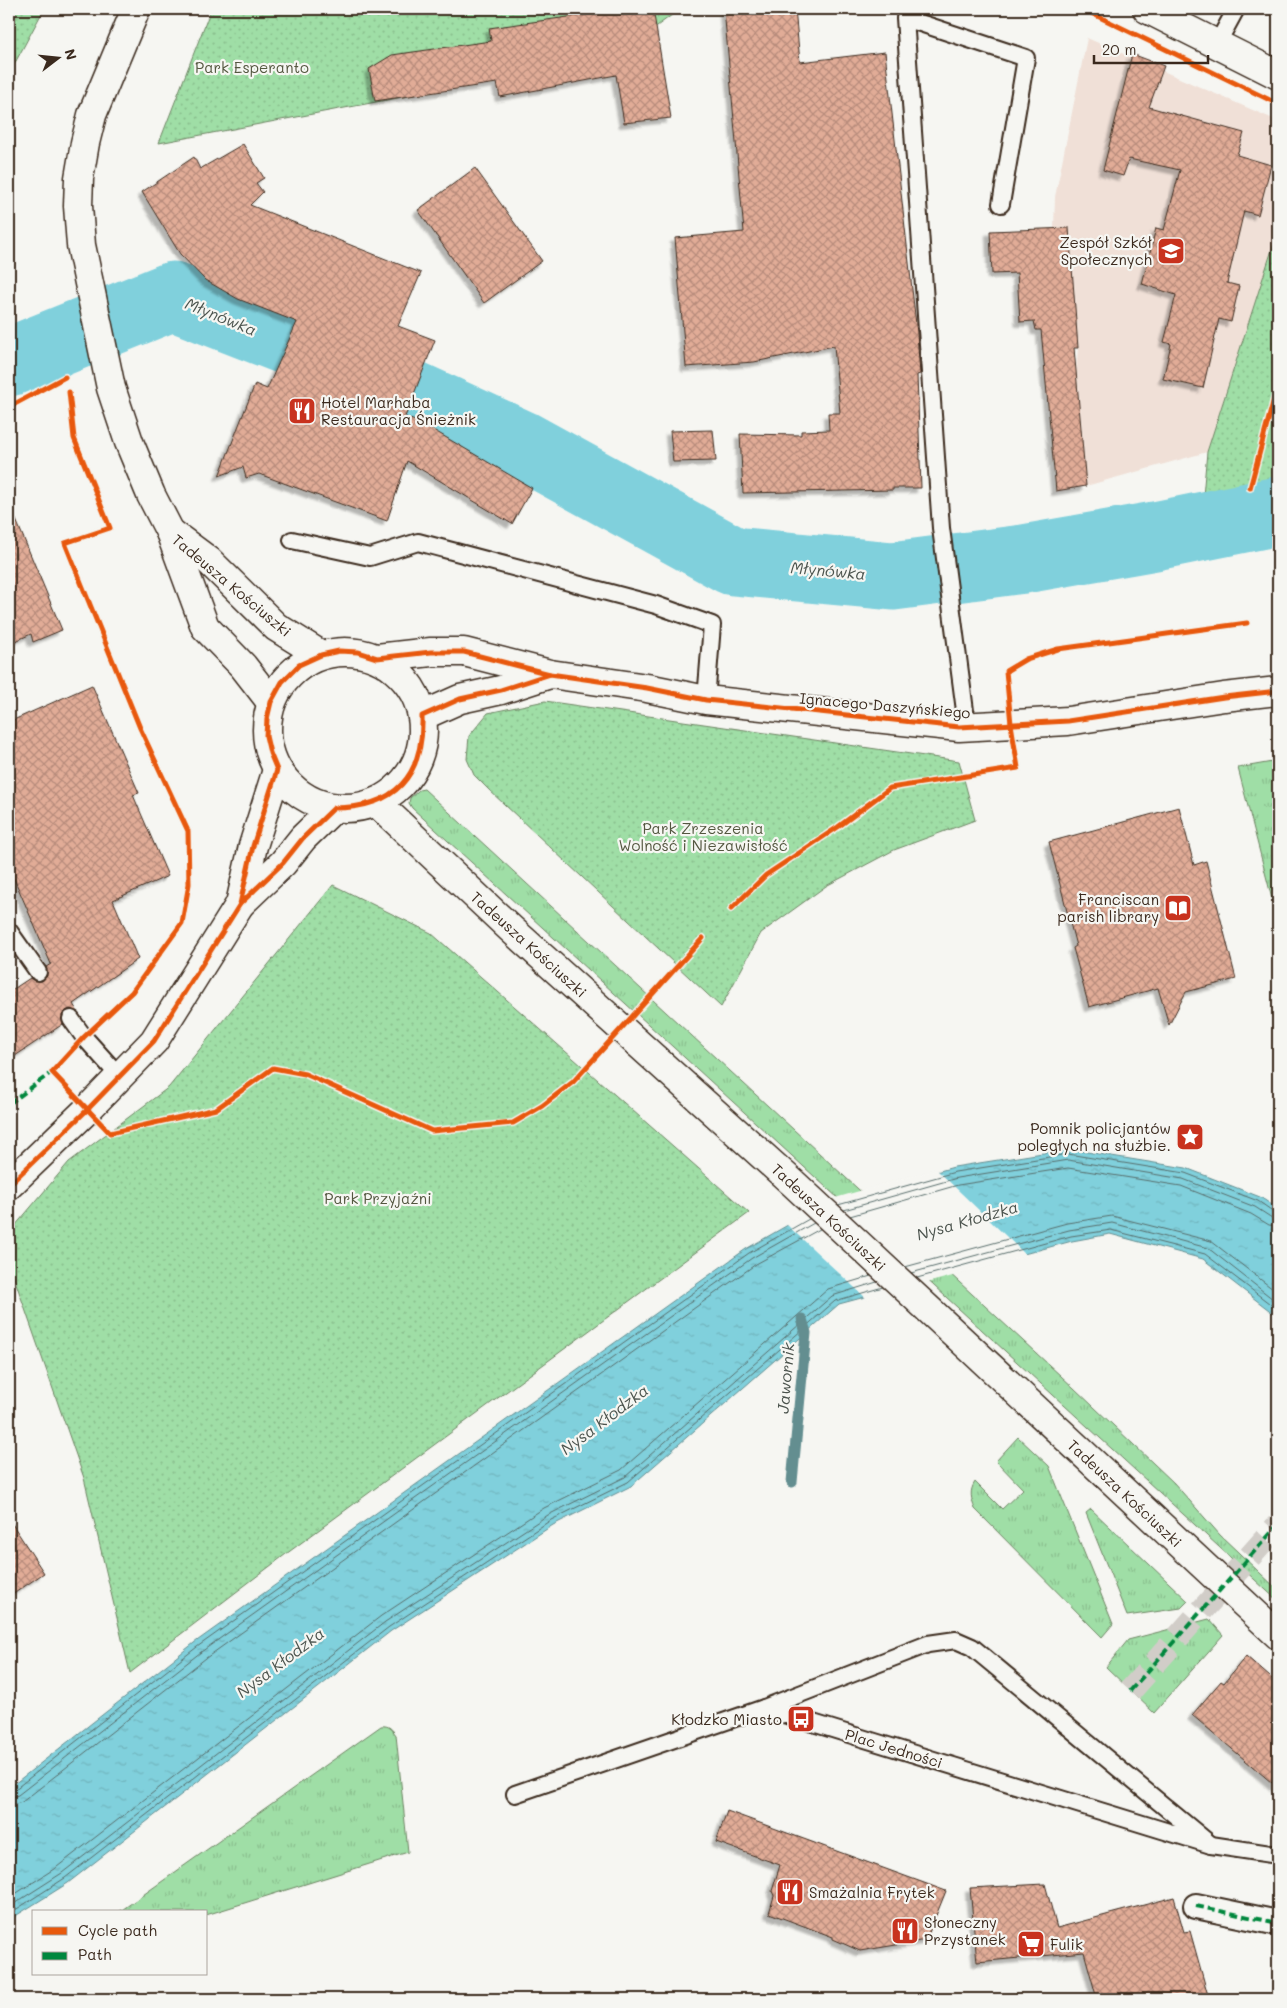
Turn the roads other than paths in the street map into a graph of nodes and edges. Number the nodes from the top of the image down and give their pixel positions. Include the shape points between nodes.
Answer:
1 (136, 9) edge
2 (1147, 9) edge
3 (1236, 9) edge
4 (1217, 44) junction
5 (1278, 74) edge
6 (1001, 204) dead end
7 (170, 532) junction
8 (292, 540) dead end
9 (321, 655) junction
10 (377, 658) junction
11 (550, 674) junction
12 (1278, 691) edge
13 (706, 700) junction
14 (271, 702) junction
15 (422, 716) junction
16 (967, 726) junction
17 (276, 770) junction
18 (376, 802) junction
19 (334, 808) junction
20 (240, 904) junction
21 (11, 939) edge
22 (38, 972) dead end
23 (71, 1019) dead end
24 (120, 1077) junction
25 (9, 1185) edge
26 (1278, 1635) edge
27 (764, 1708) junction
28 (515, 1794) dead end
29 (1211, 1845) junction
30 (1278, 1855) edge
31 (1196, 1906) dead end
32 (1278, 1923) edge

1 - 7 street, Tadeusza Kościuszki via 92,115 85,143 78,197 81,245 111,388 129,442
2 - 4 street
3 - 4 lane
4 - 5 street
6 - 16 lane via 1026,58 905,18 941,528
7 - 9 street, Tadeusza Kościuszki via 209,562 276,626
7 - 14 street, Tadeusza Kościuszki via 205,626
8 - 13 lane via 370,557 418,542 656,605 712,625
9 - 10 street via 339,651 358,652
9 - 14 street via 299,665 282,682
10 - 11 street, Ignacego Daszyńskiego via 464,652
10 - 15 street via 398,672 413,692
11 - 13 street, Ignacego Daszyńskiego
11 - 15 street, Ignacego Daszyńskiego via 460,699
12 - 16 street, Ignacego Daszyńskiego via 1068,721
13 - 16 street, Ignacego Daszyńskiego
14 - 17 street via 266,736
15 - 18 street via 419,756 409,775 394,791
17 - 19 street via 292,788 311,801
17 - 20 street
18 - 19 street via 355,808
18 - 26 street, Tadeusza Kościuszki via 511,929 793,1183
19 - 20 street
20 - 24 street via 154,1041
21 - 22 lane
23 - 24 lane
24 - 25 street
27 - 28 lane
27 - 29 lane, Plac Jedności
27 - 29 lane via 928,1644 956,1640 972,1647
29 - 30 lane, Plac Jedności
31 - 32 street

